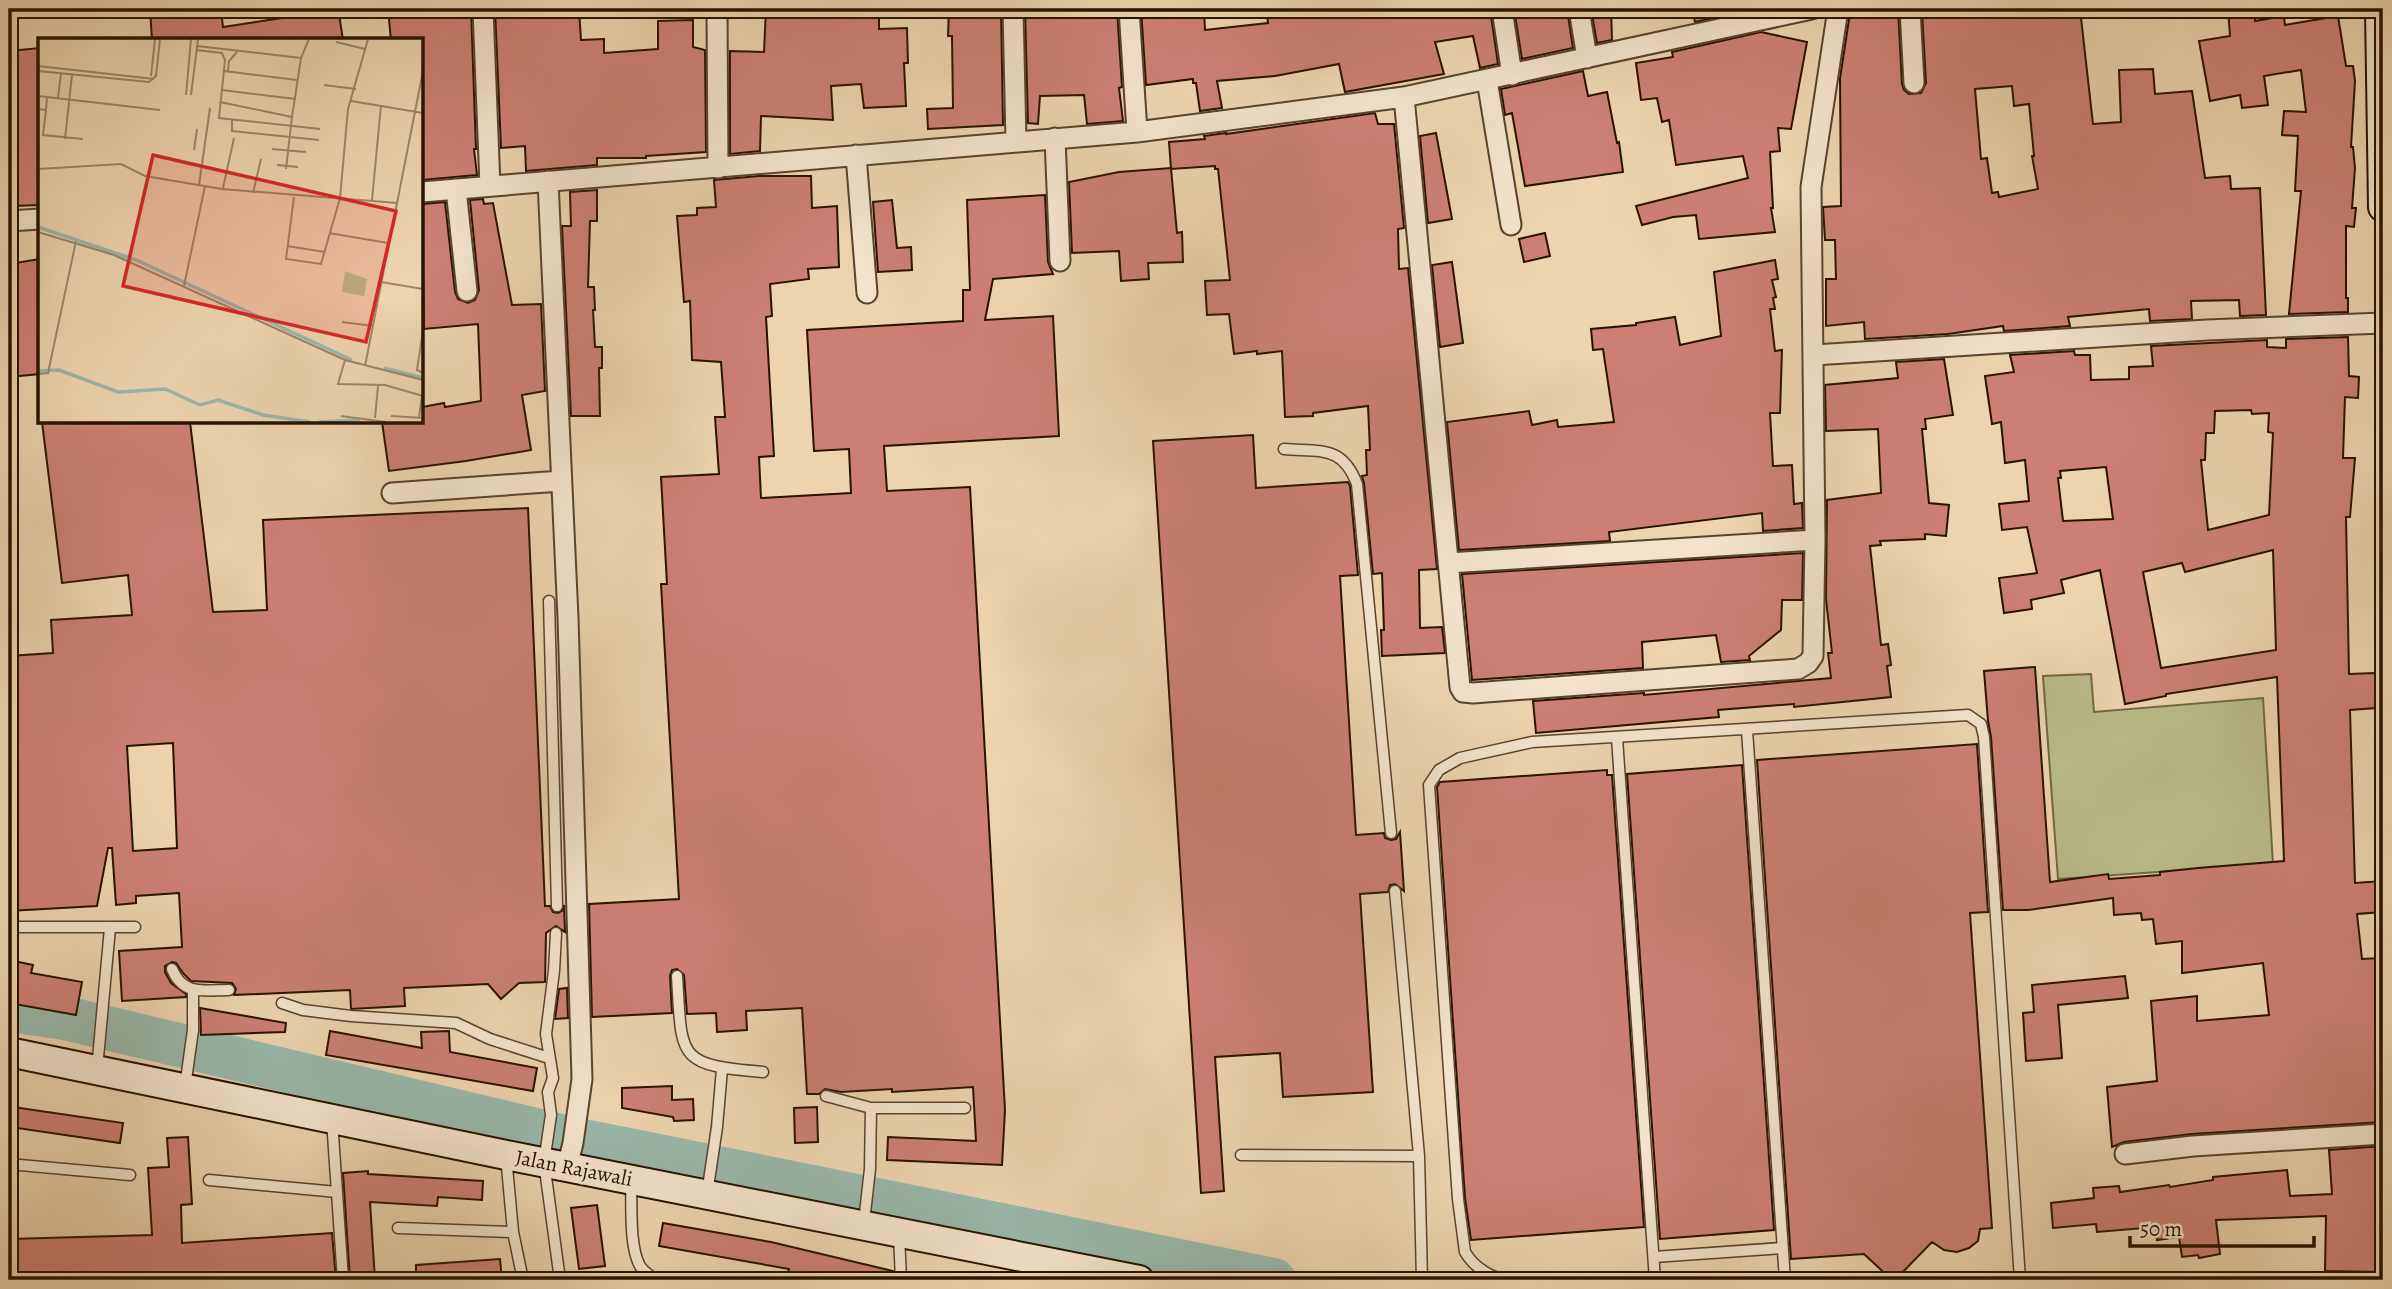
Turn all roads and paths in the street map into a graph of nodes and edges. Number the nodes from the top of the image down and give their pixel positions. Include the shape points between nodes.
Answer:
1 (483, 9) edge
2 (717, 9) edge
3 (1013, 9) edge
4 (1129, 9) edge
5 (1502, 9) edge
6 (1579, 9) edge
7 (1812, 9) edge
8 (1838, 9) edge
9 (1910, 9) edge
10 (2380, 9) edge
11 (1587, 58) junction
12 (1512, 75) junction
13 (1487, 80) junction
14 (1914, 83) dead end
15 (1404, 97) junction
16 (1137, 132) junction
17 (1055, 138) junction
18 (1016, 141) junction
19 (856, 155) junction
20 (718, 168) junction
21 (548, 181) junction
22 (490, 186) junction
23 (456, 189) junction
24 (424, 192) edge
25 (2383, 207) edge
26 (38, 219) edge
27 (9, 220) edge
28 (1511, 225) dead end
29 (1059, 261) dead end
30 (467, 291) dead end
31 (867, 293) dead end
32 (2383, 323) edge
33 (1814, 355) junction
34 (1284, 449) dead end
35 (561, 481) junction
36 (391, 493) dead end
37 (1815, 540) junction
38 (1448, 563) junction
39 (549, 601) dead end
40 (1747, 730) junction
41 (1617, 738) junction
42 (1391, 833) dead end
43 (1395, 891) dead end
44 (556, 906) dead end
45 (9, 927) edge
46 (135, 927) dead end
47 (110, 928) junction
48 (556, 933) dead end
49 (172, 969) dead end
50 (677, 976) dead end
51 (193, 990) junction
52 (229, 990) dead end
53 (282, 1003) dead end
54 (9, 1052) edge
55 (549, 1058) junction
56 (97, 1061) junction
57 (722, 1069) junction
58 (763, 1072) dead end
59 (186, 1075) junction
60 (826, 1096) dead end
61 (871, 1108) junction
62 (965, 1108) dead end
63 (332, 1118) junction
64 (2383, 1134) edge
65 (2125, 1154) dead end
66 (506, 1155) junction
67 (1241, 1155) dead end
68 (1419, 1156) junction
69 (561, 1158) junction
70 (9, 1164) edge
71 (130, 1175) dead end
72 (631, 1179) junction
73 (209, 1180) dead end
74 (709, 1185) junction
75 (337, 1192) junction
76 (865, 1212) junction
77 (398, 1228) dead end
78 (513, 1232) junction
79 (899, 1234) junction
80 (1783, 1248) junction
81 (1654, 1257) junction
82 (343, 1280) edge
83 (523, 1280) edge
84 (560, 1280) edge
85 (657, 1280) edge
86 (901, 1280) edge
87 (1139, 1280) edge
88 (1422, 1280) edge
89 (1509, 1280) edge
90 (1655, 1280) edge
91 (1785, 1280) edge
92 (2020, 1280) edge

1 - 22 street
2 - 20 street
3 - 18 street
4 - 16 street
5 - 12 street
6 - 11 street
7 - 11 street
8 - 33 street via 1811,187
9 - 14 street
10 - 25 street
11 - 12 street
12 - 13 street
13 - 15 street
13 - 28 street
15 - 16 street
15 - 38 street
16 - 17 street
17 - 18 street
17 - 29 street
18 - 19 street
19 - 20 street
19 - 31 street
20 - 21 street
21 - 22 street
21 - 35 street
22 - 23 street
23 - 24 street
23 - 30 street
26 - 27 street
32 - 33 street
33 - 37 street
34 - 42 lane via 1334,454 1347,463 1357,484
35 - 36 street
35 - 69 street via 582,1065 578,1105
37 - 38 street
37 - 38 street via 1813,656 1798,669 1473,693 1463,692 1457,681
39 - 44 lane
40 - 41 lane
40 - 80 lane
40 - 92 lane via 1968,715 1981,724
41 - 81 lane
41 - 89 lane via 1532,742 1460,758 1439,770 1429,785 1465,1252 1490,1276
43 - 68 lane
45 - 47 lane
46 - 47 lane
47 - 56 lane
48 - 55 lane via 546,1034
49 - 51 lane via 176,981
50 - 57 lane via 685,1047 693,1058
51 - 52 lane
51 - 59 lane
53 - 55 lane via 351,1016 456,1023 501,1044
54 - 56 street, Jalan Rajawali
55 - 69 lane via 553,1078 548,1092 550,1135
56 - 59 street, Jalan Rajawali
57 - 58 lane
57 - 74 lane
59 - 63 street, Jalan Rajawali
60 - 61 lane
61 - 62 lane
61 - 76 lane
63 - 66 street, Jalan Rajawali
63 - 75 lane
64 - 65 street
66 - 69 street, Jalan Rajawali
66 - 78 lane
67 - 68 lane
68 - 88 lane
69 - 72 street, Jalan Rajawali
69 - 84 lane
70 - 71 lane
72 - 74 street, Jalan Rajawali
72 - 85 lane via 638,1263
73 - 75 lane
74 - 76 street, Jalan Rajawali
75 - 82 lane
76 - 79 street, Jalan Rajawali
77 - 78 lane
78 - 83 lane
79 - 86 lane
79 - 87 street, Jalan Rajawali
80 - 81 lane
80 - 91 lane
81 - 90 lane

